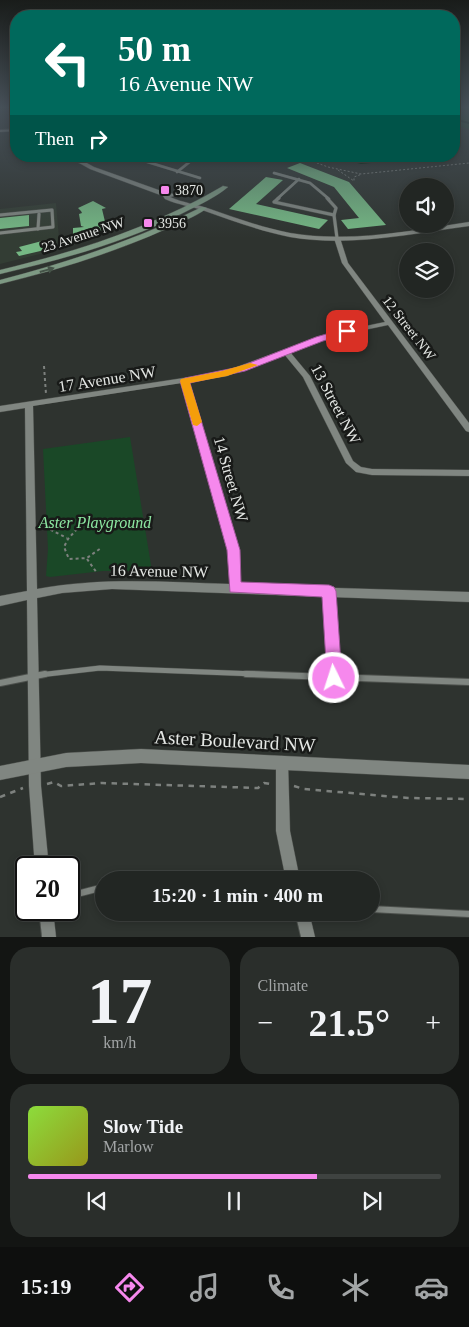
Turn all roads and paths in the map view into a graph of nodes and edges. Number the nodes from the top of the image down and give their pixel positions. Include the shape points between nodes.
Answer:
1 (84, 162) edge
2 (146, 162) edge
3 (190, 162) edge
4 (315, 162) edge
5 (81, 163) joint
6 (469, 163) edge
7 (338, 170) junction
8 (177, 172) junction
9 (274, 173) dead end
10 (371, 173) junction
11 (200, 178) dead end
12 (299, 179) junction
13 (225, 187) dead end
14 (193, 205) junction
15 (204, 208) junction
16 (38, 214) dead end
17 (0, 215) edge
18 (334, 215) junction
19 (469, 224) edge
20 (38, 229) junction
21 (0, 233) edge
22 (338, 238) junction
23 (70, 263) junction
24 (0, 272) edge
25 (0, 282) edge
26 (390, 323) junction
27 (286, 352) junction
28 (44, 366) dead end
29 (185, 381) junction
30 (46, 397) dead end
31 (29, 405) junction
32 (0, 409) edge
33 (469, 429) edge
34 (469, 473) edge
35 (44, 527) dead end
36 (77, 529) dead end
37 (67, 538) junction
38 (101, 548) dead end
39 (87, 558) junction
40 (97, 573) dead end
41 (235, 588) junction
42 (329, 591) junction
43 (32, 594) junction
44 (469, 596) edge
45 (0, 601) edge
46 (34, 676) junction
47 (334, 678) junction
48 (469, 682) edge
49 (0, 683) edge
50 (282, 762) junction
51 (34, 766) junction
52 (469, 772) edge
53 (0, 773) edge
54 (54, 782) dead end
55 (264, 783) dead end
56 (299, 786) dead end
57 (18, 788) dead end
58 (0, 797) edge
59 (469, 799) edge
60 (41, 856) edge
61 (292, 871) edge
62 (95, 889) edge
63 (80, 893) edge
64 (380, 909) edge
65 (469, 914) edge
66 (47, 921) edge
67 (304, 921) edge
68 (49, 937) edge
69 (308, 937) edge

1 - 5 street
2 - 8 lane
3 - 8 lane
4 - 7 path
5 - 14 street via 179,203
6 - 10 path
7 - 10 path
7 - 10 path via 354,181 354,177
8 - 11 lane
9 - 12 lane
12 - 18 lane via 322,190 336,208
12 - 18 lane via 274,202
13 - 14 main road, 23 Avenue NW
14 - 15 street
14 - 23 main road via 192,209 172,220
14 - 24 main road, 23 Avenue NW via 111,241
15 - 22 street via 278,232
15 - 23 main road, 23 Avenue NW via 148,236
16 - 20 lane
17 - 20 lane via 52,210 53,227
18 - 22 lane
19 - 22 street
20 - 21 lane
22 - 26 street, 12 Street NW via 345,263
25 -> 23 main road, 23 Avenue NW
26 - 27 street, 17 Avenue NW via 330,335
26 - 33 street, 12 Street NW
27 - 29 street, 17 Avenue NW via 233,372
27 - 34 street, 13 Street NW via 303,371 350,463 359,470
28 - 30 path
29 - 31 street, 17 Avenue NW
29 - 41 street, 14 Street NW via 234,550
31 - 32 street, 17 Avenue NW
31 - 43 street
35 - 37 path
36 - 37 path
37 - 39 path via 64,546 66,556 75,560
38 - 39 path
39 - 40 path
41 - 42 street, 16 Avenue NW
41 - 43 street, 16 Avenue NW via 112,585
42 - 44 street, 16 Avenue NW
42 - 47 lane
43 - 45 street, 16 Avenue NW
43 - 46 street
46 - 47 lane via 100,668
46 - 49 lane
46 - 51 street
47 - 48 lane
50 - 51 street, Aster Boulevard NW via 108,757
50 - 52 street, Aster Boulevard NW
50 - 61 street via 282,832
51 - 53 street, Aster Boulevard NW
51 - 60 street
54 - 55 path via 61,786 102,783 258,788
56 - 59 path via 304,790
57 - 58 path
62 - 63 lane
64 - 65 lane
66 - 68 street
67 - 69 street

